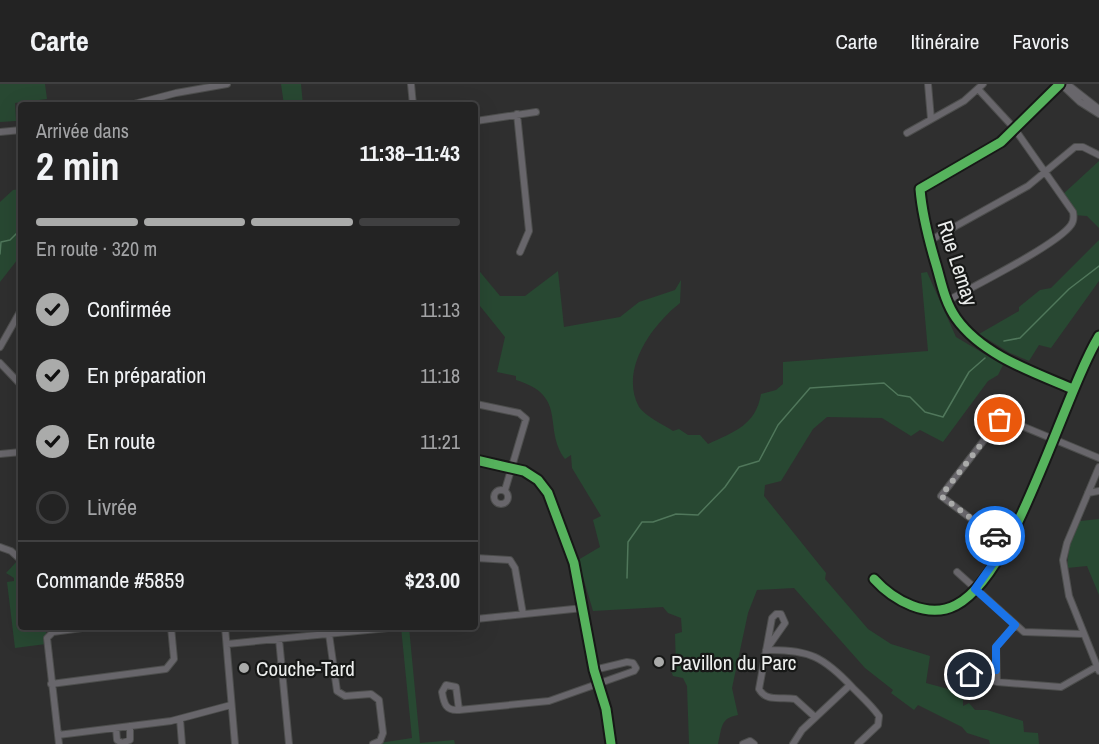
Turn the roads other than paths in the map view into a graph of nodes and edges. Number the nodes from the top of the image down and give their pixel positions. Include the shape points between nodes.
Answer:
1 (226, 84) edge
2 (411, 84) edge
3 (928, 84) edge
4 (1061, 84) edge
5 (1067, 84) edge
6 (981, 86) edge
7 (142, 102) edge
8 (413, 102) edge
9 (1099, 109) edge
10 (536, 112) dead end
11 (517, 114) junction
12 (1099, 114) edge
13 (932, 119) junction
14 (478, 121) edge
15 (1014, 128) junction
16 (18, 130) edge
17 (0, 132) edge
18 (907, 133) dead end
19 (1099, 155) edge
20 (1045, 172) junction
21 (929, 241) junction
22 (520, 252) dead end
23 (947, 301) junction
24 (18, 315) edge
25 (1099, 336) edge
26 (0, 347) edge
27 (0, 363) edge
28 (18, 382) edge
29 (1074, 389) junction
30 (478, 404) edge
31 (1053, 439) junction
32 (18, 452) edge
33 (0, 454) edge
34 (1099, 458) edge
35 (478, 460) edge
36 (513, 467) junction
37 (1099, 467) edge
38 (504, 490) dead end
39 (1099, 491) edge
40 (1088, 493) junction
41 (1006, 545) junction
42 (0, 547) edge
43 (18, 557) edge
44 (478, 558) edge
45 (957, 572) dead end
46 (874, 579) dead end
47 (975, 589) junction
48 (583, 608) junction
49 (523, 614) junction
50 (478, 619) edge
51 (1015, 625) junction
52 (64, 630) edge
53 (171, 630) edge
54 (225, 630) edge
55 (368, 630) edge
56 (329, 634) junction
57 (1083, 634) junction
58 (279, 639) junction
59 (227, 644) junction
60 (766, 650) junction
61 (1098, 669) edge
62 (594, 670) junction
63 (996, 670) junction
64 (597, 682) junction
65 (997, 682) junction
66 (51, 684) junction
67 (850, 685) junction
68 (231, 705) junction
69 (459, 710) dead end
70 (815, 717) junction
71 (180, 719) junction
72 (130, 726) junction
73 (116, 728) junction
74 (58, 735) junction
75 (59, 744) edge
76 (182, 744) edge
77 (235, 744) edge
78 (289, 744) edge
79 (373, 744) edge
80 (611, 744) edge
81 (743, 744) edge
82 (754, 744) edge
83 (793, 744) edge
84 (858, 744) edge

1 - 7 street
2 - 8 street
3 - 13 street
4 - 12 street
4 - 15 street
5 - 9 street
6 - 13 street
6 - 15 street
10 - 11 street
11 - 14 street
11 - 22 street via 529,231
13 - 18 street
15 - 20 street
15 - 21 street, Rue Lemay via 996,146 920,189
16 - 17 street
19 - 20 street via 1077,146
20 - 21 street via 1028,186
20 - 23 street via 1072,212 1070,226 1038,250
21 - 23 street, Rue Lemay
23 - 29 street, Rue Lemay via 967,330 1000,355
24 - 26 street
25 - 29 street
27 - 28 street
29 - 31 street
30 - 36 street via 519,413 526,419
31 - 34 street
31 - 41 street
31 - 41 street via 1000,420 941,496
32 - 33 street
35 - 36 street
36 - 38 street
36 - 48 street via 533,476 548,493 574,563
37 - 40 street
39 - 40 street
40 - 57 street via 1064,560 1069,596
41 - 47 street
42 - 43 street
44 - 49 street via 504,558 512,562
45 - 47 street
46 - 47 street via 895,598 931,610 956,605
47 - 51 street
48 - 49 street
48 - 62 street
49 - 50 street
51 - 57 street via 1028,632
51 - 63 street via 996,647
52 - 66 street via 48,635 46,641
53 - 66 street via 174,659 166,669
54 - 59 street
55 - 56 street
56 - 58 street
56 - 79 street via 337,691 345,696 371,694 379,700 383,735
57 - 61 street
58 - 59 street
58 - 78 street
59 - 68 street
60 - 60 street via 785,623 781,614 772,618
60 - 67 street via 811,654 834,668
60 - 70 street via 758,683 761,693 771,698 795,699
61 - 65 street via 1061,687
62 - 64 street
62 - 64 street via 627,662 636,668
63 - 65 street
63 - 65 street via 970,664 966,670 970,675
64 - 69 street via 549,700
64 - 80 street
66 - 74 street
67 - 70 street
67 - 84 street via 879,719 876,728
68 - 71 street
68 - 77 street
70 - 83 street
71 - 72 street
71 - 76 street
72 - 73 street
72 - 73 street via 130,740 122,743 117,740
73 - 74 street
74 - 75 street
81 - 82 street

